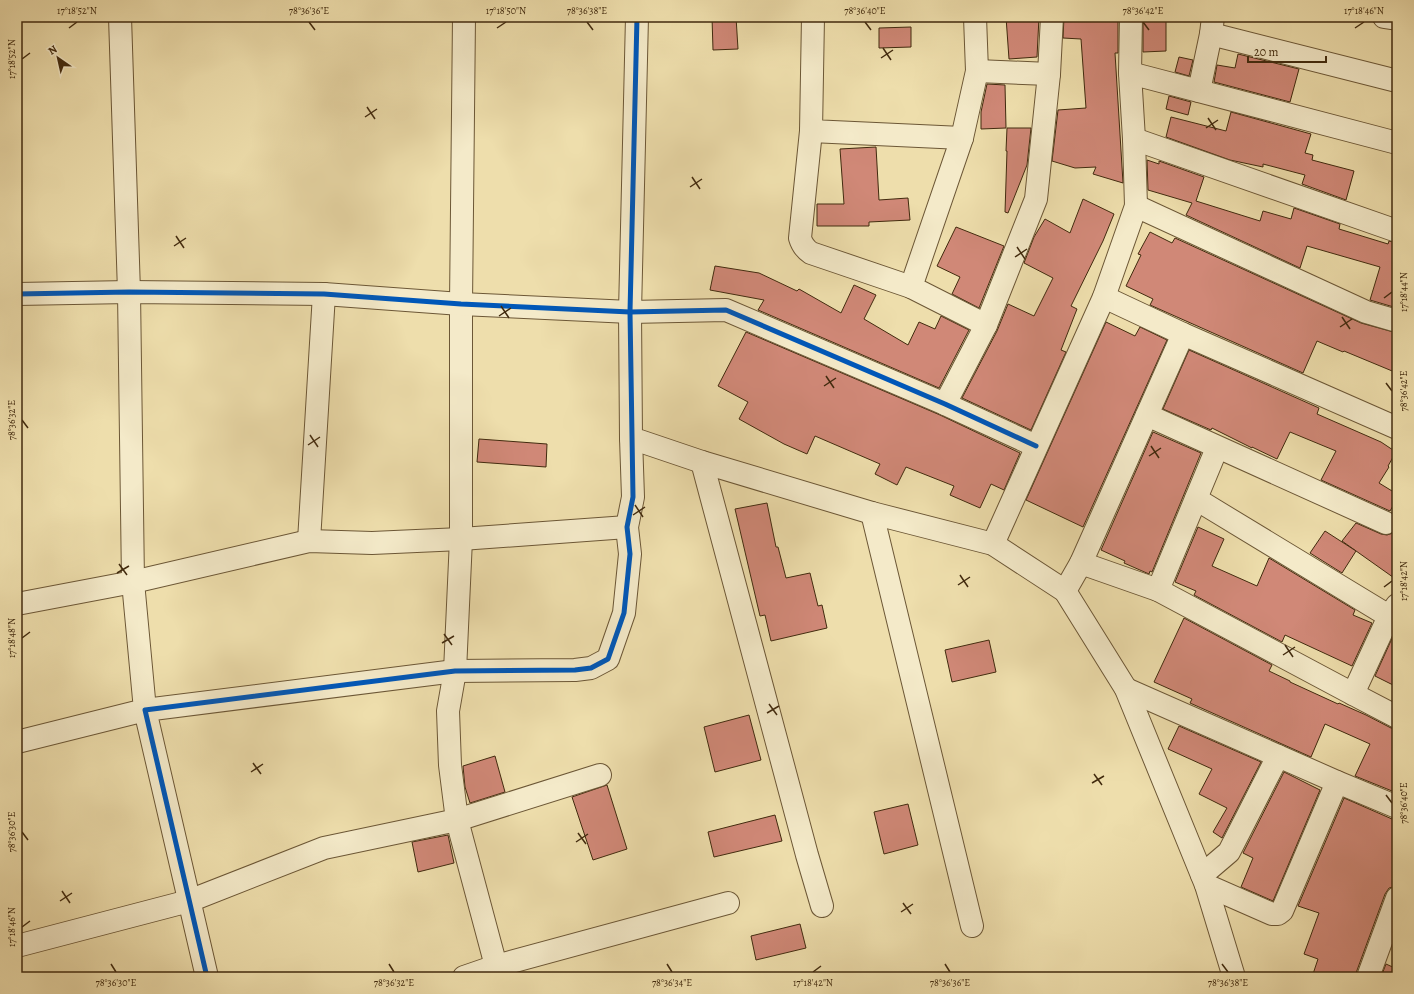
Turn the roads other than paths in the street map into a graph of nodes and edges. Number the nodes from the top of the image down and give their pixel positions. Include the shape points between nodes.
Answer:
1 (120, 17) edge
2 (464, 17) edge
3 (637, 17) edge
4 (813, 17) edge
5 (975, 17) edge
6 (1052, 17) edge
7 (1131, 17) edge
8 (1384, 17) edge
9 (1397, 19) edge
10 (1212, 26) edge
11 (977, 71) junction
12 (1130, 73) junction
13 (1049, 74) junction
14 (1397, 81) edge
15 (1199, 91) junction
16 (811, 131) junction
17 (962, 138) junction
18 (1134, 139) junction
19 (1397, 143) edge
20 (1136, 206) junction
21 (1397, 231) edge
22 (911, 287) junction
23 (129, 292) junction
24 (17, 294) edge
25 (324, 294) junction
26 (1104, 297) junction
27 (461, 304) junction
28 (630, 312) junction
29 (1397, 321) edge
30 (986, 325) junction
31 (1183, 334) junction
32 (945, 404) junction
33 (1147, 415) junction
34 (1397, 428) edge
35 (631, 438) junction
36 (1036, 446) junction
37 (1217, 448) junction
38 (702, 462) junction
39 (1196, 499) junction
40 (872, 513) junction
41 (1386, 523) dead end
42 (627, 527) junction
43 (461, 539) junction
44 (309, 540) junction
45 (993, 544) junction
46 (1081, 563) junction
47 (133, 582) junction
48 (1158, 590) junction
49 (1065, 591) junction
50 (17, 604) edge
51 (1394, 614) edge
52 (455, 670) junction
53 (1126, 689) junction
54 (1352, 694) junction
55 (144, 710) junction
56 (1397, 717) edge
57 (17, 742) edge
58 (1278, 756) junction
59 (600, 775) dead end
60 (1337, 782) junction
61 (1397, 807) edge
62 (456, 820) junction
63 (1204, 880) junction
64 (1397, 898) edge
65 (189, 901) junction
66 (728, 903) dead end
67 (822, 906) dead end
68 (972, 926) dead end
69 (17, 946) edge
70 (496, 966) junction
71 (207, 977) edge
72 (464, 977) edge
73 (1234, 977) edge
74 (1368, 977) edge

1 - 23 street
2 - 27 street
3 - 28 street
4 - 16 street
5 - 11 street
6 - 13 street
7 - 12 street
8 - 9 street
10 - 14 street
10 - 15 street
11 - 13 street
11 - 17 street
12 - 15 street
12 - 18 street
13 - 30 street via 1036,199
15 - 19 street
16 - 17 street
16 - 22 street via 800,238 802,244 811,253
17 - 22 street
18 - 20 street
18 - 21 street
20 - 26 street
20 - 29 street via 1366,312
22 - 30 street
23 - 24 street
23 - 25 street
23 - 47 street
25 - 27 street
25 - 44 street
26 - 31 street
26 - 36 street
27 - 28 street
27 - 43 street
28 - 32 street via 726,310
28 - 35 street
30 - 32 street
31 - 33 street
31 - 34 street
32 - 36 street
33 - 37 street
33 - 46 street
35 - 38 street
35 - 42 street via 633,497
36 - 45 street
37 - 39 street
37 - 41 street
38 - 40 street
38 - 67 street
39 - 48 street
39 - 51 street
40 - 45 street
40 - 68 street
42 - 43 street
42 - 52 street via 630,554 624,613 608,659 591,668 575,670
43 - 44 street via 372,543
43 - 52 street
44 - 47 street
45 - 49 street
46 - 48 street
46 - 49 street
47 - 50 street
47 - 55 street
48 - 54 street
49 - 53 street
51 - 54 street
52 - 55 street
52 - 62 street via 448,710
53 - 58 street
53 - 63 street
54 - 56 street
55 - 57 street
55 - 65 street
58 - 60 street
58 - 63 street via 1230,852
59 - 62 street
60 - 61 street
60 - 63 street via 1282,911 1278,914 1272,914
62 - 65 street via 324,848
62 - 70 street
63 - 73 street
64 - 74 street
65 - 69 street
65 - 71 street
66 - 70 street
70 - 72 street

